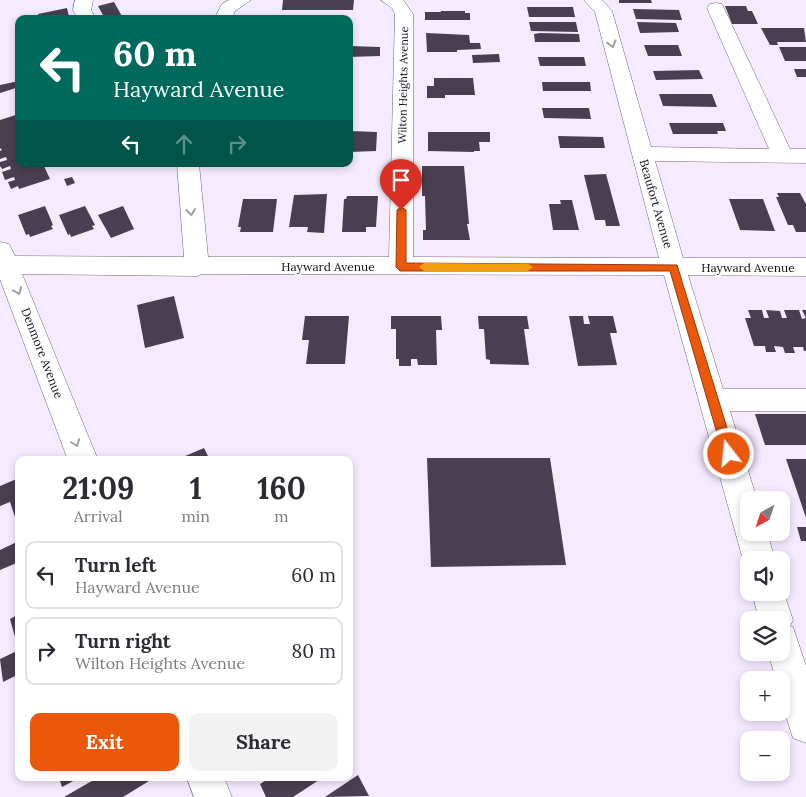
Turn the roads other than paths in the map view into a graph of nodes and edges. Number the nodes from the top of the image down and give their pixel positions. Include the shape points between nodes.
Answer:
1 (84, 0) edge
2 (242, 0) edge
3 (390, 0) edge
4 (594, 0) edge
5 (716, 8) dead end
6 (84, 15) edge
7 (225, 15) edge
8 (642, 154) junction
9 (782, 156) junction
10 (806, 156) edge
11 (188, 167) edge
12 (2, 258) edge
13 (197, 267) junction
14 (400, 267) junction
15 (806, 267) edge
16 (674, 268) junction
17 (713, 400) junction
18 (806, 400) edge
19 (81, 456) edge
20 (740, 494) edge
21 (788, 661) edge
22 (806, 725) edge
23 (207, 781) edge
24 (213, 797) edge

1 - 6 street via 81,6
2 - 7 street via 228,8
3 - 14 street, Wilton Heights Avenue via 399,5 404,14
4 -> 8 street, Beaufort Avenue via 603,11
5 - 9 street
8 - 9 street
8 - 16 street, Beaufort Avenue
9 - 10 street
11 -> 13 street
12 - 13 street, Hayward Avenue
12 -> 19 street, Denmore Avenue
13 - 14 street, Hayward Avenue
14 - 16 street, Hayward Avenue
15 - 16 street, Hayward Avenue
16 - 17 street, Beaufort Avenue
17 - 18 street
17 - 20 street, Beaufort Avenue
21 - 22 street
23 - 24 street

